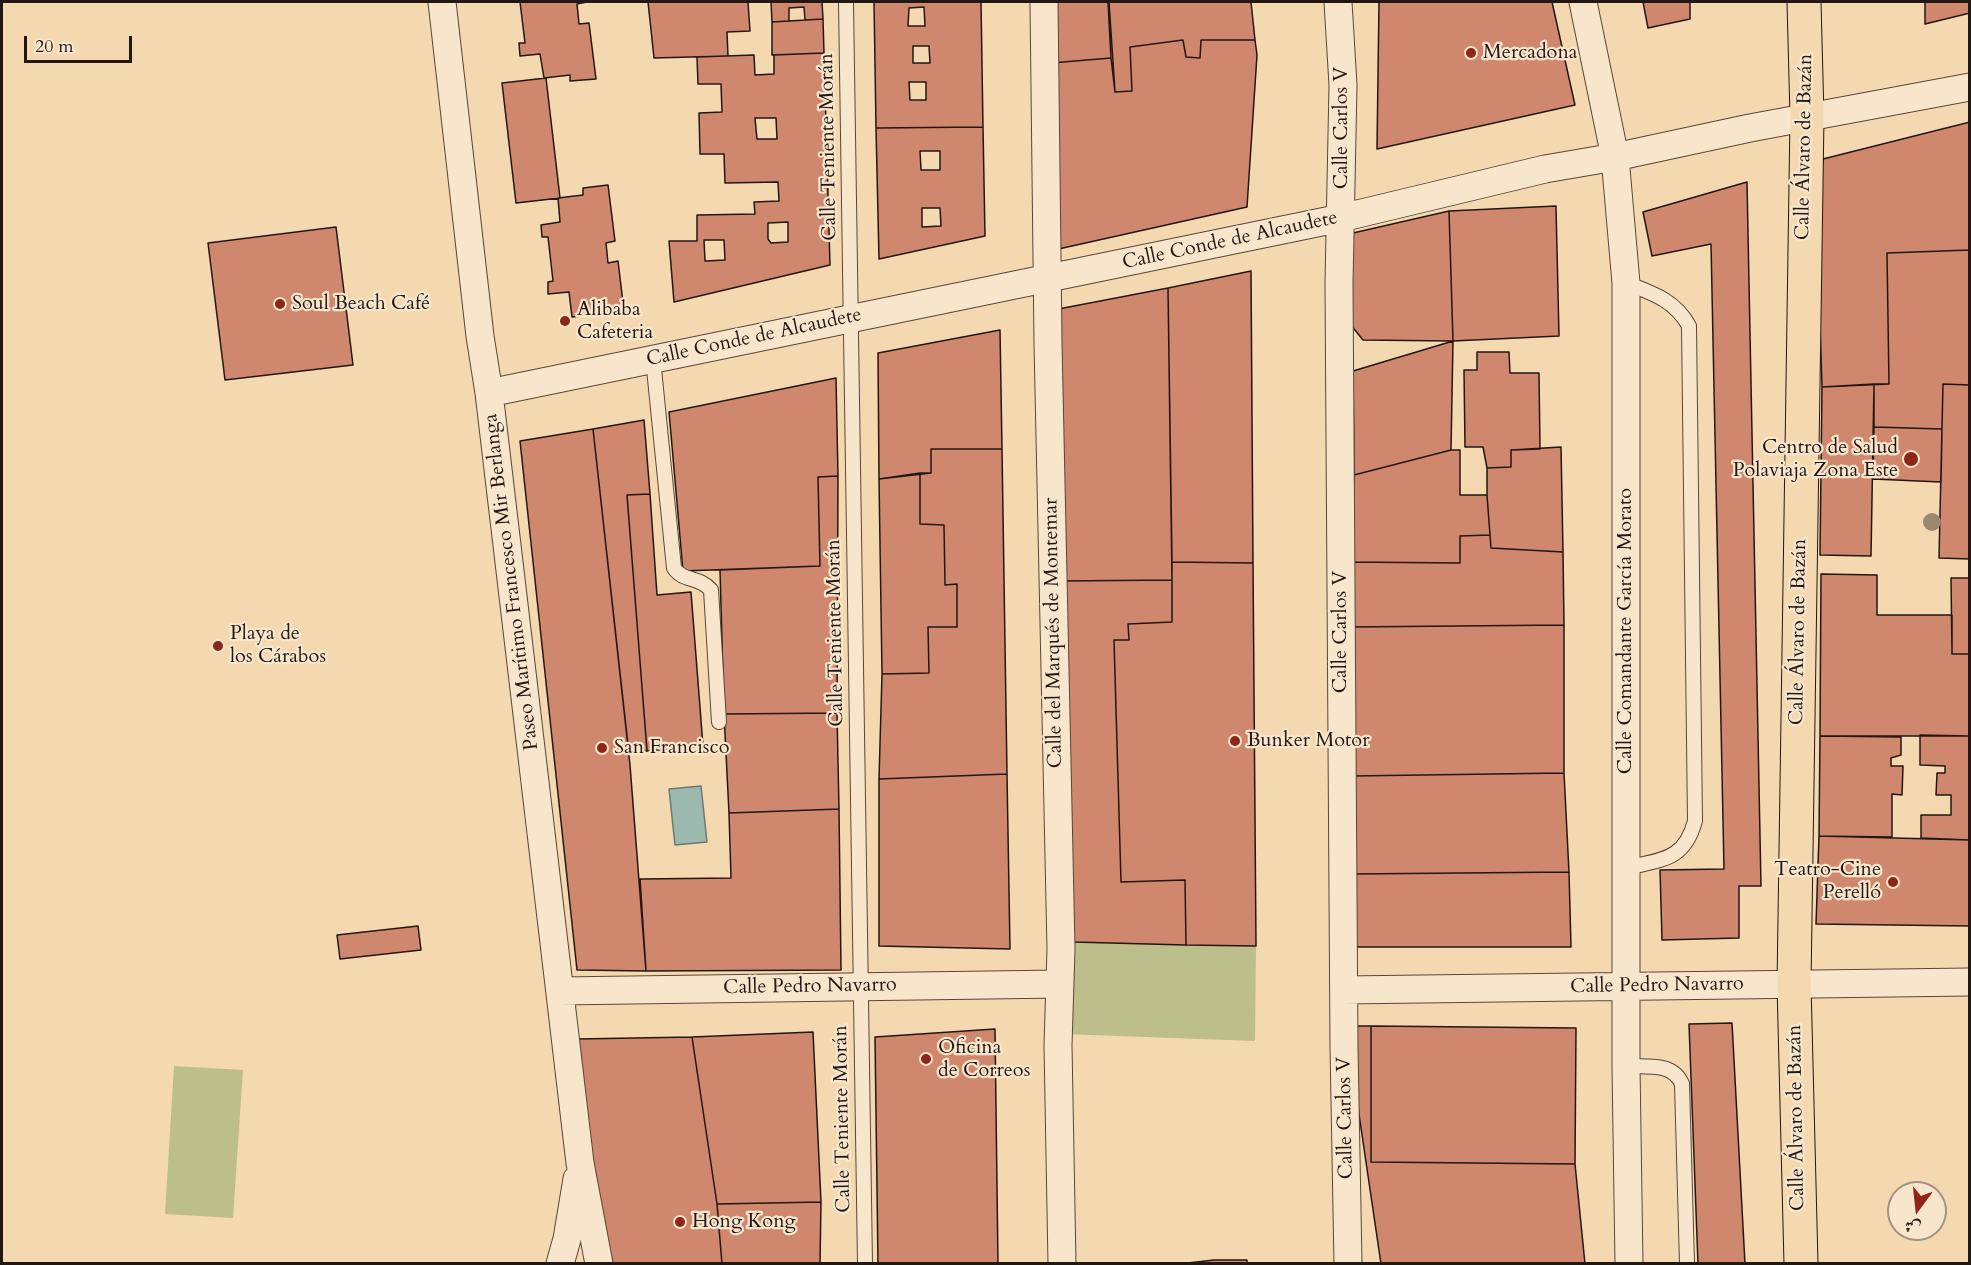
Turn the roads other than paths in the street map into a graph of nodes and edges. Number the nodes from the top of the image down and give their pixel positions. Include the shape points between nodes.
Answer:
1 (442, 2) edge
2 (846, 2) edge
3 (1044, 2) edge
4 (1338, 2) edge
5 (1583, 2) edge
6 (1804, 2) edge
7 (1970, 87) edge
8 (1807, 117) junction
9 (1615, 157) junction
10 (1341, 218) junction
11 (1048, 279) junction
12 (1626, 283) junction
13 (851, 318) junction
14 (653, 359) junction
15 (489, 393) junction
16 (719, 722) dead end
17 (1627, 868) junction
18 (1970, 982) edge
19 (1059, 984) junction
20 (1794, 984) junction
21 (860, 986) junction
22 (1627, 986) junction
23 (1344, 990) junction
24 (560, 992) junction
25 (1626, 1066) junction
26 (580, 1163) junction
27 (560, 1263) edge
28 (599, 1263) edge
29 (865, 1263) edge
30 (1062, 1263) edge
31 (1348, 1263) edge
32 (1629, 1263) edge
33 (1687, 1263) edge
34 (1801, 1263) edge

1 - 15 street, Paseo Marítimo Francesco Mir Berlanga
2 - 13 lane, Calle Teniente Morán
3 - 11 street, Calle del Marqués de Montemar
4 - 10 street, Calle Carlos V via 1343,85
5 - 9 street, Calle Comandante García Morato
6 - 8 main road, Calle Álvaro de Bazán
7 - 8 street, Calle Conde de Alcaudete
8 - 9 street, Calle Conde de Alcaudete
8 - 20 main road, Calle Álvaro de Bazán
9 - 10 street, Calle Conde de Alcaudete via 1545,169
9 - 12 street, Calle Comandante García Morato
10 - 11 street, Calle Conde de Alcaudete
10 - 23 street, Calle Carlos V
11 - 13 street, Calle Conde de Alcaudete
11 - 19 street, Calle del Marqués de Montemar
12 - 17 street, Calle Comandante García Morato
12 - 17 lane via 1673,304 1689,326 1695,821 1683,848 1671,856
13 - 14 street, Calle Conde de Alcaudete
13 - 21 lane, Calle Teniente Morán
14 - 15 street, Calle Conde de Alcaudete
14 - 16 lane via 674,568 683,577 702,581 711,590
15 - 24 street, Paseo Marítimo Francesco Mir Berlanga
17 - 22 street, Calle Comandante García Morato
18 - 20 street, Calle Pedro Navarro
19 - 21 street, Calle Pedro Navarro
19 - 30 street, Calle del Marqués de Montemar
20 - 22 street, Calle Pedro Navarro
20 - 34 main road, Calle Álvaro de Bazán
21 - 24 street, Calle Pedro Navarro
21 - 29 lane, Calle Teniente Morán
22 - 23 street, Calle Pedro Navarro
22 - 25 street, Calle Comandante García Morato
23 - 31 street, Calle Carlos V
24 - 26 street, Paseo Marítimo Francesco Mir Berlanga
25 - 32 street, Calle Comandante García Morato
25 - 33 lane via 1665,1068 1679,1077 1682,1084
26 - 27 street, Paseo Marítimo Francesco Mir Berlanga
26 - 28 street, Paseo Marítimo Francesco Mir Berlanga

